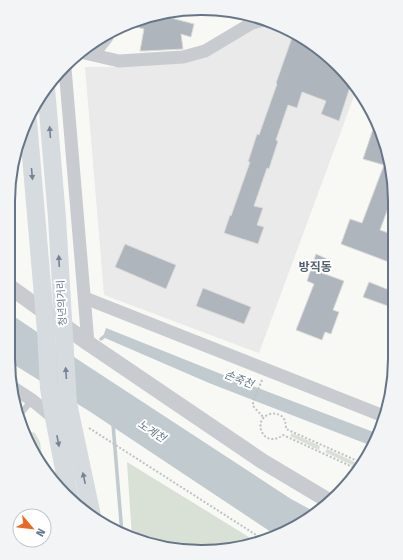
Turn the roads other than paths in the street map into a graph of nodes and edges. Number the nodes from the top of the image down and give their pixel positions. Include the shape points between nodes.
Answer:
1 (254, 22) edge
2 (88, 54) edge
3 (66, 74) edge
4 (47, 97) edge
5 (29, 131) edge
6 (15, 291) edge
7 (85, 298) junction
8 (44, 312) junction
9 (63, 325) junction
10 (88, 343) junction
11 (18, 391) edge
12 (32, 400) junction
13 (23, 411) edge
14 (379, 414) edge
15 (54, 418) junction
16 (68, 488) edge
17 (325, 498) edge
18 (90, 508) edge

1 - 2 street via 205,51 183,57 119,61
3 - 7 street
9 -> 4 main road, 청년의거리
5 -> 8 main road, 청년의거리
6 - 8 street
7 - 10 street
7 - 14 street
8 - 9 street
8 - 15 main road, 청년의거리 via 49,388
9 - 10 street
18 -> 9 main road, 청년의거리 via 68,404
10 - 17 street via 262,461
11 - 12 street
12 - 13 lane
12 - 15 street
15 -> 16 main road, 청년의거리

